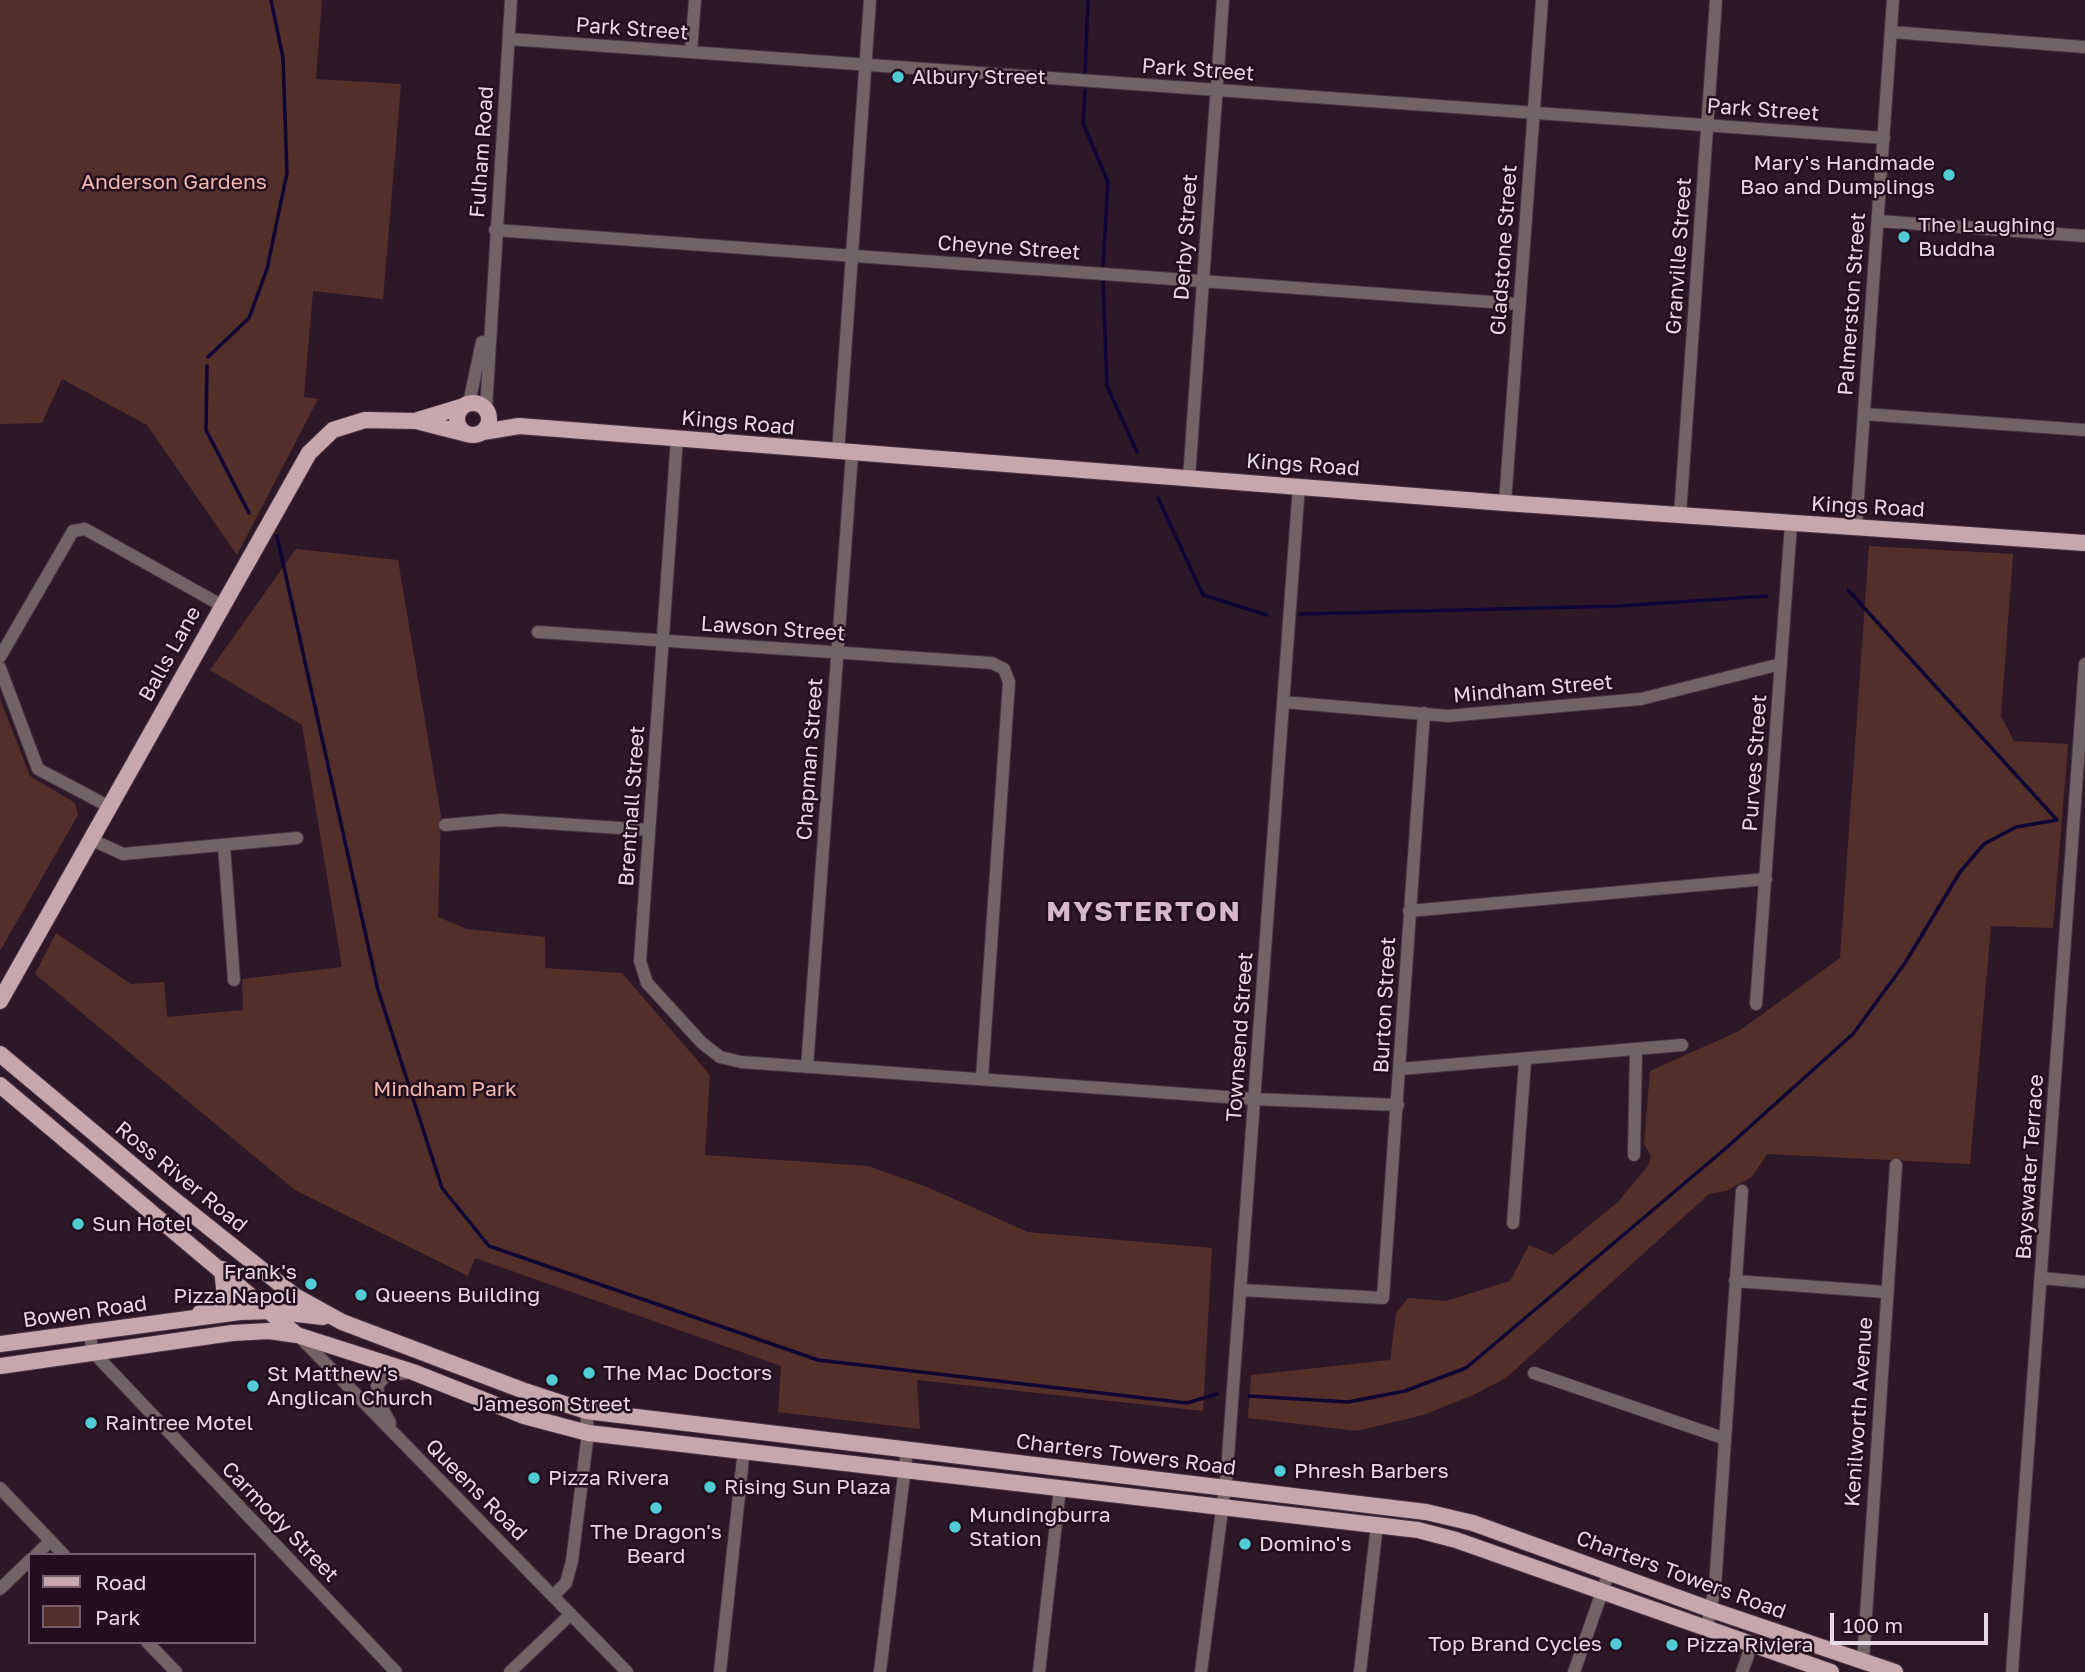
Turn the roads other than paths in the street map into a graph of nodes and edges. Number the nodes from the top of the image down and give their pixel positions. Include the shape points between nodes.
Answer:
1 (512, 0) edge
2 (695, 0) edge
3 (870, 0) edge
4 (1223, 0) edge
5 (1542, 0) edge
6 (1716, 0) edge
7 (1893, 0) edge
8 (1891, 32) junction
9 (509, 39) junction
10 (2085, 47) edge
11 (691, 52) junction
12 (865, 65) junction
13 (1216, 91) junction
14 (1534, 113) junction
15 (1708, 125) junction
16 (1884, 138) junction
17 (1878, 221) junction
18 (495, 230) junction
19 (2085, 236) edge
20 (852, 256) junction
21 (1202, 281) junction
22 (1519, 304) junction
23 (490, 308) junction
24 (465, 405) junction
25 (487, 412) junction
26 (1864, 414) junction
27 (416, 421) junction
28 (519, 426) junction
29 (2085, 430) edge
30 (475, 433) junction
31 (677, 438) junction
32 (845, 454) junction
33 (1189, 478) junction
34 (1299, 485) junction
35 (1505, 503) junction
36 (1680, 515) junction
37 (1791, 524) junction
38 (1856, 526) junction
39 (2085, 543) edge
40 (221, 605) junction
41 (538, 632) dead end
42 (664, 641) junction
43 (837, 653) junction
44 (0, 657) edge
45 (1781, 664) junction
46 (2085, 664) edge
47 (0, 668) edge
48 (1283, 702) junction
49 (1424, 713) junction
50 (108, 806) junction
51 (445, 825) dead end
52 (649, 830) junction
53 (297, 838) dead end
54 (90, 839) junction
55 (224, 845) junction
56 (1766, 879) junction
57 (1409, 911) junction
58 (234, 980) dead end
59 (6, 983) edge
60 (0, 1002) edge
61 (1756, 1004) dead end
62 (1682, 1045) dead end
63 (1636, 1051) junction
64 (0, 1054) edge
65 (1525, 1061) junction
66 (807, 1067) junction
67 (1400, 1069) junction
68 (982, 1078) junction
69 (0, 1085) edge
70 (1255, 1099) junction
71 (1398, 1105) junction
72 (1634, 1156) dead end
73 (1896, 1165) dead end
74 (1742, 1191) dead end
75 (1513, 1223) dead end
76 (222, 1269) junction
77 (2041, 1278) junction
78 (1735, 1281) junction
79 (2085, 1282) edge
80 (1241, 1290) junction
81 (1886, 1292) junction
82 (272, 1311) junction
83 (188, 1319) junction
84 (342, 1322) junction
85 (89, 1332) junction
86 (298, 1335) junction
87 (0, 1344) edge
88 (93, 1352) junction
89 (0, 1366) edge
90 (413, 1372) junction
91 (1534, 1373) dead end
92 (586, 1411) junction
93 (588, 1433) junction
94 (1723, 1438) junction
95 (401, 1442) junction
96 (744, 1449) junction
97 (907, 1450) junction
98 (905, 1469) junction
99 (1226, 1479) junction
100 (0, 1488) edge
101 (1060, 1488) junction
102 (1221, 1508) junction
103 (1377, 1525) junction
104 (50, 1541) junction
105 (38, 1553) edge
106 (62, 1553) edge
107 (28, 1562) edge
108 (1609, 1572) junction
109 (0, 1589) edge
110 (1603, 1591) junction
111 (554, 1595) junction
112 (1712, 1610) junction
113 (571, 1614) junction
114 (1707, 1627) junction
115 (149, 1644) edge
116 (1752, 1644) junction
117 (1863, 1661) junction
118 (176, 1672) edge
119 (396, 1672) edge
120 (510, 1672) edge
121 (627, 1672) edge
122 (720, 1672) edge
123 (880, 1672) edge
124 (1039, 1672) edge
125 (1201, 1672) edge
126 (1360, 1672) edge
127 (1574, 1672) edge
128 (1742, 1672) edge
129 (1831, 1672) edge
130 (1895, 1672) edge
131 (2012, 1672) edge

1 - 9 street, Fulham Road
2 - 11 street
3 - 12 street
4 - 13 street, Derby Street
5 - 14 street, Gladstone Street
6 - 15 street, Granville Street
7 - 8 street, Palmerston Street
8 - 10 street
8 - 16 street, Palmerston Street
9 - 11 street, Park Street
9 - 18 street, Fulham Road
11 - 12 street, Park Street
12 - 13 street, Park Street
12 - 20 street
13 - 14 street, Park Street
13 - 21 street, Derby Street
14 - 15 street, Park Street
14 - 22 street, Gladstone Street
15 - 16 street, Park Street
15 - 36 street, Granville Street
16 - 17 street, Palmerston Street
17 - 19 street
17 - 26 street, Palmerston Street
18 - 20 street, Cheyne Street
18 - 23 street, Fulham Road
20 - 21 street, Cheyne Street
20 - 32 street
21 - 22 street, Cheyne Street
21 - 33 street, Derby Street
22 - 35 street, Gladstone Street
23 - 24 street, Fulham Road
23 - 25 street, Fulham Road
24 - 25 main road, Kings Road
24 - 27 main road, Balls Lane
24 - 30 main road via 457,422
25 - 28 main road, Kings Road
25 - 30 main road
26 - 29 street
26 - 38 street, Palmerston Street
27 - 30 main road, Balls Lane
27 - 40 main road, Balls Lane via 351,422 325,436 309,453
28 - 30 main road, Kings Road
28 - 31 main road, Kings Road
31 - 32 main road, Kings Road
31 - 42 street, Brentnall Street
32 - 33 main road, Kings Road
32 - 43 street, Chapman Street
33 - 34 main road, Kings Road
34 - 35 main road, Kings Road
34 - 48 street, Townsend Street
35 - 36 main road, Kings Road
36 - 37 main road, Kings Road
37 - 38 main road, Kings Road
37 - 45 street, Purves Street
38 - 39 main road, Kings Road
40 - 44 street via 85,529 73,530
40 - 50 main road, Balls Lane
41 - 42 street, Lawson Street
42 - 43 street, Lawson Street
42 - 52 street, Brentnall Street
43 - 66 street, Chapman Street
43 - 68 street, Lawson Street via 992,663 1004,669 1009,681
45 - 49 street, Mindham Street via 1641,699 1448,716
45 - 56 street, Purves Street
46 - 77 street, Bayswater Terrace
47 - 50 street via 38,769
48 - 49 street, Mindham Street
48 - 70 street, Townsend Street
49 - 57 street, Burton Street
50 - 54 main road, Balls Lane
51 - 52 street via 501,820
52 - 66 street, Brentnall Street via 640,953 647,983 720,1057
53 - 55 street
54 - 55 street via 123,854
54 - 59 main road, Balls Lane
55 - 58 street
56 - 57 street
56 - 61 street, Purves Street
57 - 67 street, Burton Street
59 - 60 main road, Balls Lane
62 - 63 street
63 - 65 street
63 - 72 street
64 - 84 main road, Ross River Road via 286,1290
65 - 67 street
65 - 75 street
66 - 68 street, Brentnall Street
67 - 71 street, Burton Street
68 - 70 street, Brentnall Street
69 - 76 main road, Ross River Road
70 - 71 street, Brentnall Street
70 - 80 street, Townsend Street
71 - 80 street, Burton Street via 1383,1298
73 - 81 street, Kenilworth Avenue
74 - 78 street
76 - 82 main road, Ross River Road
76 - 83 main road via 225,1297
77 - 79 street
77 - 131 street, Bayswater Terrace
78 - 81 street
78 - 94 street
80 - 99 street, Townsend Street
81 - 117 street, Kenilworth Avenue
82 - 83 main road, Bowen Road
82 - 84 main road, Bowen Road
82 - 86 main road, Ross River Road
83 - 85 main road, Bowen Road
84 - 92 main road, Charters Towers Road
85 - 87 main road, Bowen Road
85 - 88 street
86 - 88 main road, Bowen Road via 232,1333
86 - 90 main road, Charters Towers Road
86 - 95 street, Queens Road
88 - 89 main road, Bowen Road
88 - 119 street, Carmody Street
90 - 93 main road, Charters Towers Road via 524,1416
90 - 95 street via 386,1376 376,1390
91 - 94 street
92 - 93 street
92 - 97 main road, Charters Towers Road
93 - 96 main road, Charters Towers Road
93 - 111 street via 572,1561 566,1583
94 - 112 street
95 - 111 street, Queens Road
96 - 98 main road, Charters Towers Road
96 - 122 street
97 - 98 street
97 - 99 main road, Charters Towers Road
98 - 101 main road, Charters Towers Road
98 - 123 street
99 - 102 street, Townsend Street
99 - 108 main road, Charters Towers Road via 1426,1512
100 - 104 street
101 - 102 main road, Charters Towers Road
101 - 124 street
102 - 103 main road, Charters Towers Road
102 - 125 street, Townsend Street
103 - 110 main road, Charters Towers Road via 1457,1540
103 - 126 street
104 - 105 street
104 - 106 street
107 - 109 street
108 - 110 street
108 - 112 main road, Charters Towers Road
110 - 114 main road, Charters Towers Road
110 - 127 street
111 - 113 street, Queens Road
112 - 114 street
112 - 117 main road, Charters Towers Road
113 - 120 street
113 - 121 street, Queens Road
114 - 116 main road, Charters Towers Road
115 - 118 street
116 - 128 street
116 - 129 main road, Charters Towers Road
117 - 130 main road, Charters Towers Road

